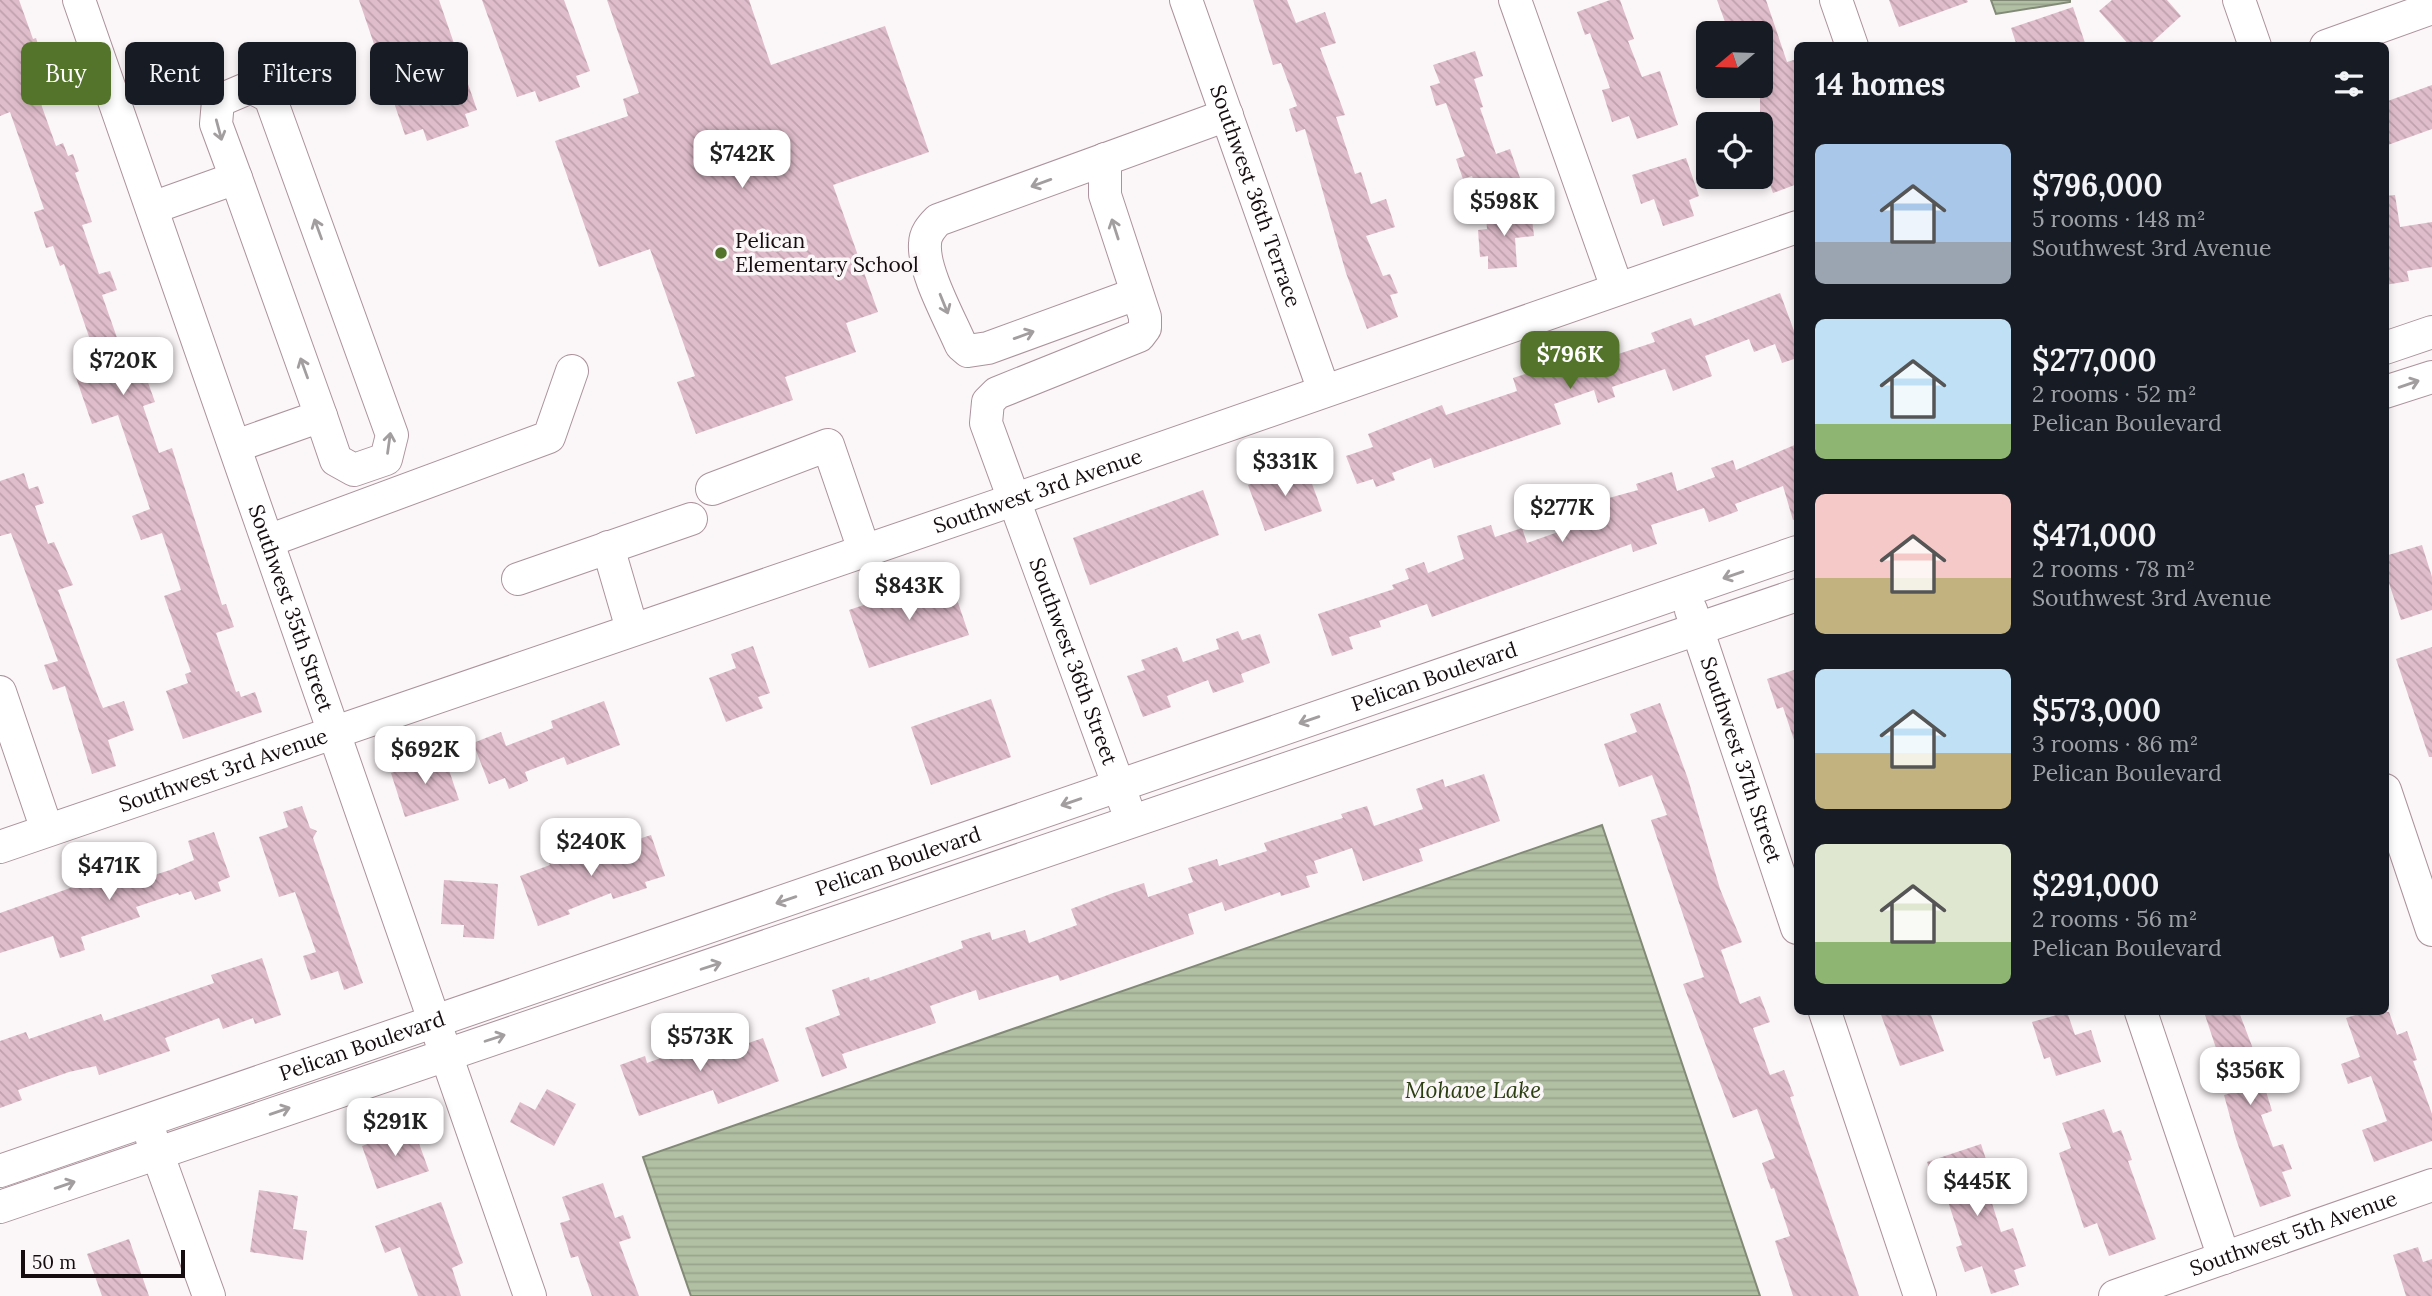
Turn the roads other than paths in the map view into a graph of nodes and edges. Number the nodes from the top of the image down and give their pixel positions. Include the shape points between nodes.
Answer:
1 (79, 0) edge
2 (1186, 0) edge
3 (1515, 0) edge
4 (1836, 0) edge
5 (2239, 0) edge
6 (2432, 8) edge
7 (1851, 42) edge
8 (2254, 42) edge
9 (2337, 42) edge
10 (1227, 115) junction
11 (1105, 159) junction
12 (236, 178) junction
13 (152, 208) junction
14 (1794, 229) edge
15 (1617, 288) junction
16 (1136, 294) junction
17 (2432, 332) edge
18 (2389, 347) edge
19 (572, 370) dead end
20 (2432, 377) edge
21 (1324, 391) junction
22 (2389, 391) edge
23 (321, 416) junction
24 (236, 446) junction
25 (712, 489) dead end
26 (1013, 500) junction
27 (691, 519) dead end
28 (268, 541) junction
29 (608, 547) junction
30 (864, 550) junction
31 (1794, 553) edge
32 (518, 579) dead end
33 (1685, 592) junction
34 (1794, 596) edge
35 (632, 629) junction
36 (1697, 629) junction
37 (0, 692) edge
38 (334, 734) junction
39 (1118, 786) junction
40 (2389, 802) edge
41 (1133, 823) junction
42 (47, 830) junction
43 (0, 847) edge
44 (1794, 919) edge
45 (2432, 930) edge
46 (1826, 1015) edge
47 (2142, 1015) edge
48 (432, 1021) junction
49 (446, 1054) junction
50 (146, 1121) junction
51 (157, 1153) junction
52 (0, 1171) edge
53 (2432, 1185) edge
54 (0, 1207) edge
55 (2224, 1258) junction
56 (209, 1296) edge
57 (530, 1296) edge
58 (1920, 1296) edge
59 (2115, 1296) edge

1 - 13 street, Southwest 35th Street
2 - 10 street, Southwest 36th Terrace
3 - 15 street
4 - 7 street
5 - 8 street
6 - 9 street
10 - 11 street
10 - 21 street, Southwest 36th Terrace
16 -> 11 street via 1105,195
11 -> 16 street via 938,220 924,243 927,263 961,345 968,351 988,348
12 - 13 street
23 -> 12 street
23 -> 12 street via 336,460 354,470 386,459 392,435 270,97 251,87 218,101 216,124
13 - 24 street, Southwest 35th Street
14 - 15 street, Southwest 3rd Avenue
15 - 21 street, Southwest 3rd Avenue
16 - 26 street, Southwest 36th Street via 1145,317 1139,336 998,393 988,402 986,423
17 - 18 street
19 - 28 street via 549,437
22 -> 20 street
21 - 26 street, Southwest 3rd Avenue
23 - 24 street
24 - 28 street, Southwest 35th Street
25 - 30 street via 828,445
26 - 30 street, Southwest 3rd Avenue
26 - 39 street, Southwest 36th Street
27 - 29 street
28 - 38 street, Southwest 35th Street
29 - 32 street
29 - 35 street
30 - 35 street, Southwest 3rd Avenue
31 -> 33 street, Pelican Boulevard
33 - 36 street, Southwest 37th Street
33 -> 39 street, Pelican Boulevard
34 - 36 street, Pelican Boulevard
35 - 38 street, Southwest 3rd Avenue
36 - 41 street, Pelican Boulevard
36 - 44 street, Southwest 37th Street
37 - 42 street
38 - 42 street, Southwest 3rd Avenue
38 - 48 street, Southwest 35th Street
39 - 41 street, Southwest 36th Street
39 -> 48 street, Pelican Boulevard
40 - 45 street
49 -> 41 street, Pelican Boulevard
42 - 43 street, Southwest 3rd Avenue
46 - 58 street
47 - 55 street
48 - 49 street, Southwest 35th Street
48 - 50 street, Pelican Boulevard
51 -> 49 street, Pelican Boulevard
49 - 57 street, Southwest 35th Street
50 - 51 street
50 - 52 street, Pelican Boulevard
54 -> 51 street, Pelican Boulevard
51 - 56 street
53 - 55 street, Southwest 5th Avenue
55 - 59 street, Southwest 5th Avenue

